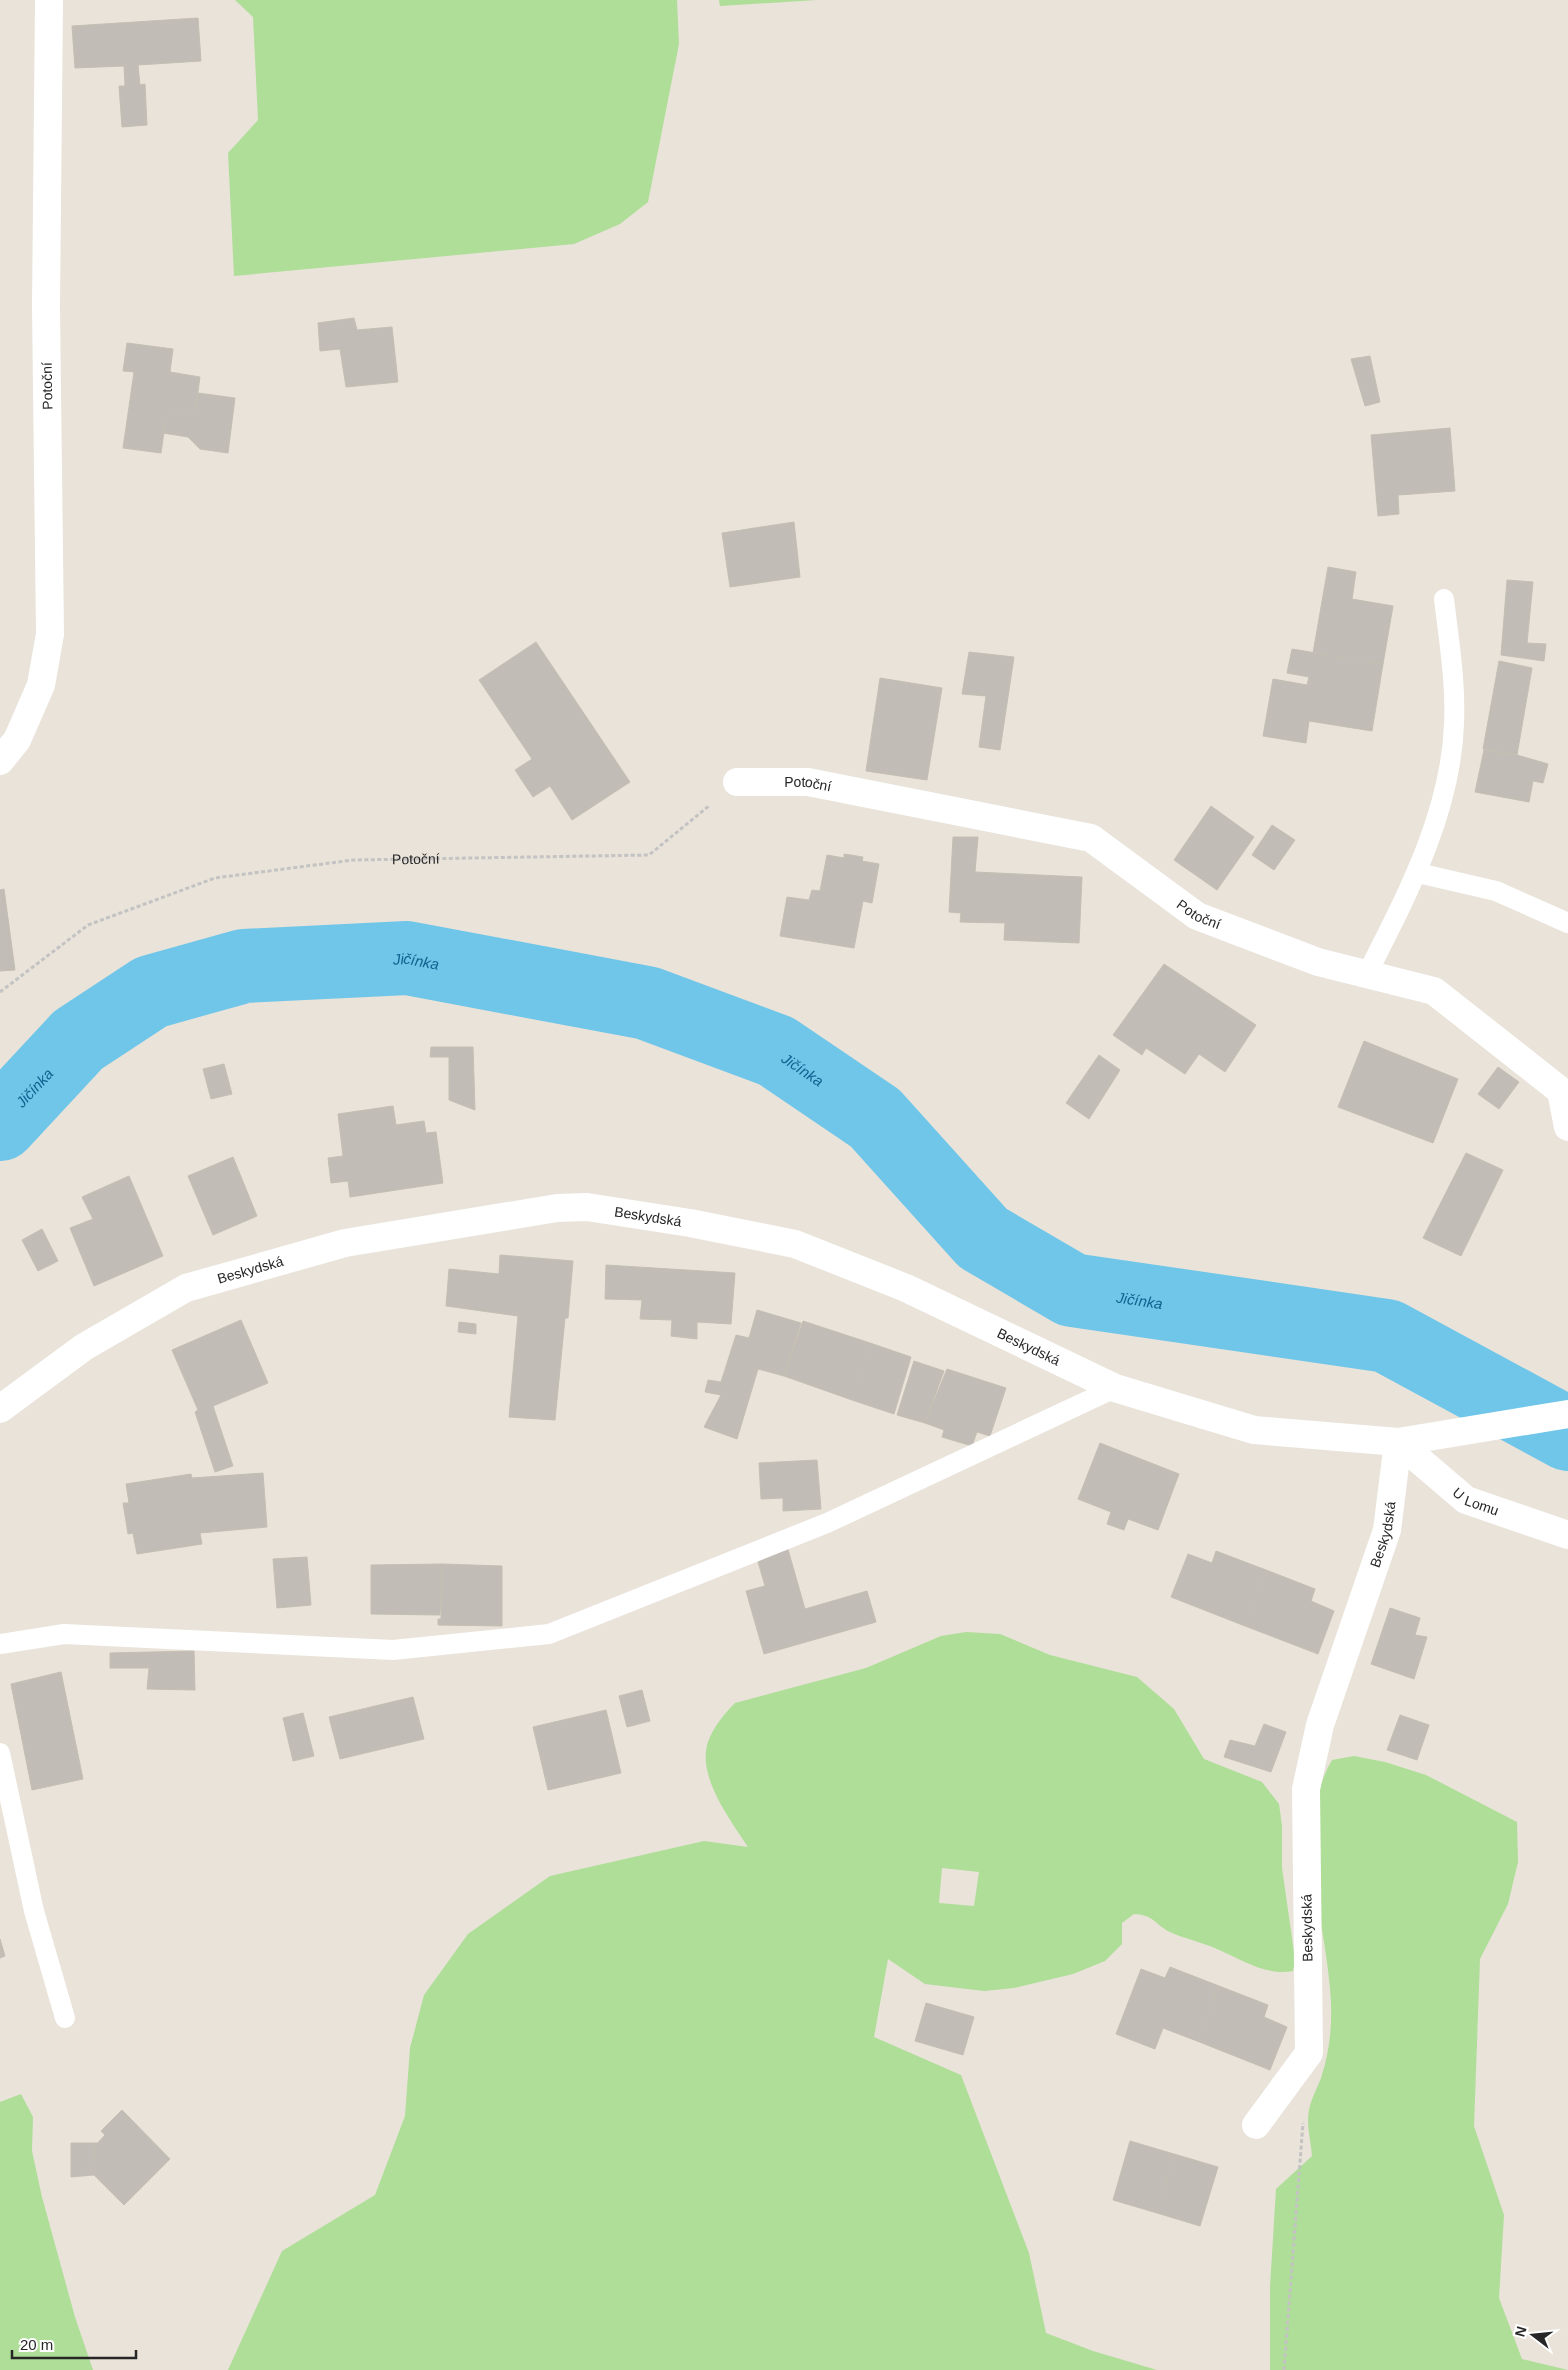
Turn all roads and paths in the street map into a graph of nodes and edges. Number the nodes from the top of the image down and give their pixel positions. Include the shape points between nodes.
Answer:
1 (49, 0) edge
2 (1444, 599) dead end
3 (0, 761) edge
4 (737, 782) joint
5 (1418, 873) junction
6 (1568, 923) edge
7 (1367, 974) junction
8 (0, 992) edge
9 (1568, 1127) edge
10 (1115, 1388) junction
11 (0, 1409) edge
12 (1568, 1414) edge
13 (1398, 1442) junction
14 (1568, 1535) edge
15 (0, 1644) edge
16 (0, 1753) edge
17 (65, 2018) dead end
18 (1303, 2122) dead end
19 (1256, 2125) dead end
20 (1284, 2370) edge

1 - 3 street, Potoční via 46,307 50,634 41,685 17,740
2 - 5 lane via 1452,665 1454,725 1448,778
4 - 7 street, Potoční via 808,782 1091,838 1197,916 1318,962
4 - 8 path, Potoční via 649,855 353,860 215,878 88,925
5 - 6 lane via 1496,891
5 - 7 lane
7 - 9 street, Potoční via 1434,991 1562,1091
10 - 11 street, Beskydská via 906,1288 795,1244 587,1207 557,1208 345,1243 186,1288 84,1347
10 - 13 street, Beskydská via 1254,1430
10 - 15 lane via 827,1523 549,1634 393,1650 64,1634
12 - 13 street
13 - 14 street, U Lomu via 1466,1500
13 - 19 street, Beskydská via 1388,1530 1320,1725 1306,1789 1309,2052
16 - 17 lane via 34,1911
18 - 20 path

